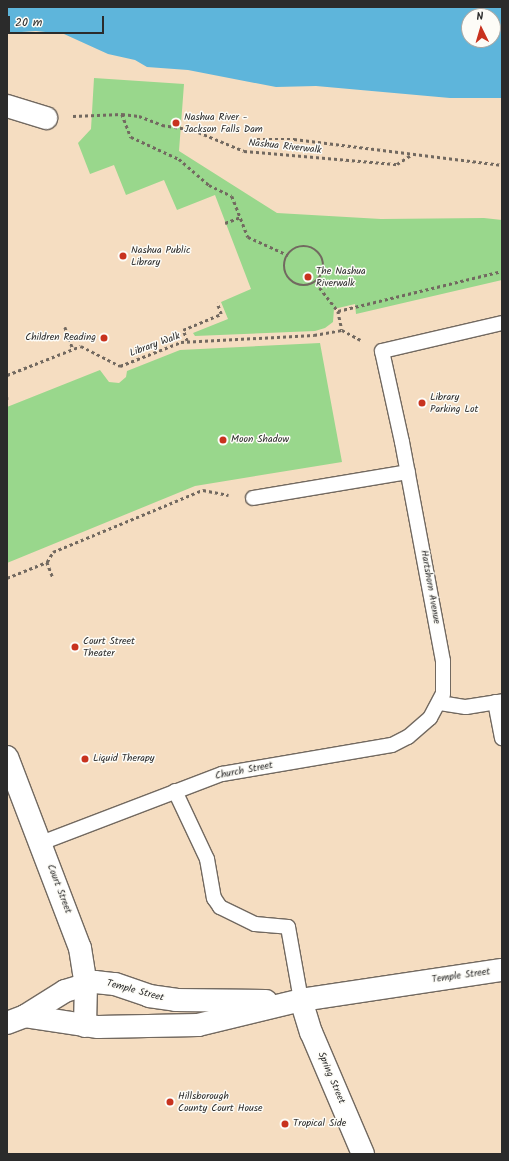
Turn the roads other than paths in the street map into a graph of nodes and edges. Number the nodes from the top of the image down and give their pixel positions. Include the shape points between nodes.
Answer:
1 (7, 106) edge
2 (46, 118) road end
3 (502, 323) edge
4 (408, 472) junction
5 (252, 498) road end
6 (499, 701) edge
7 (440, 703) junction
8 (502, 738) edge
9 (7, 757) edge
10 (13, 790) edge
11 (175, 792) junction
12 (41, 843) junction
13 (502, 970) edge
14 (86, 984) junction
15 (301, 1000) junction
16 (16, 1019) edge
17 (85, 1026) junction
18 (364, 1154) edge

1 - 2 street
3 - 4 lane, Hartshorn Avenue via 382,351
4 - 5 lane
4 - 7 lane, Hartshorn Avenue via 443,661 445,677
6 - 7 lane via 466,707
6 - 8 lane
7 - 11 lane, Church Street via 430,718 416,731 392,745 233,771
9 - 10 street, Court Street
10 - 12 street, Court Street
11 - 12 lane, Church Street
11 - 15 lane via 206,859 214,898 220,907 255,924 288,927
12 - 14 street, Court Street via 76,933
13 - 15 street, Temple Street
14 - 15 street, Temple Street via 115,984 149,996 176,1000
14 - 16 street, Temple Street via 65,991
14 - 17 street, Court Street
15 - 17 street, Temple Street via 198,1025 130,1028
15 - 18 street, Spring Street via 311,1032
16 - 17 street, Temple Street

